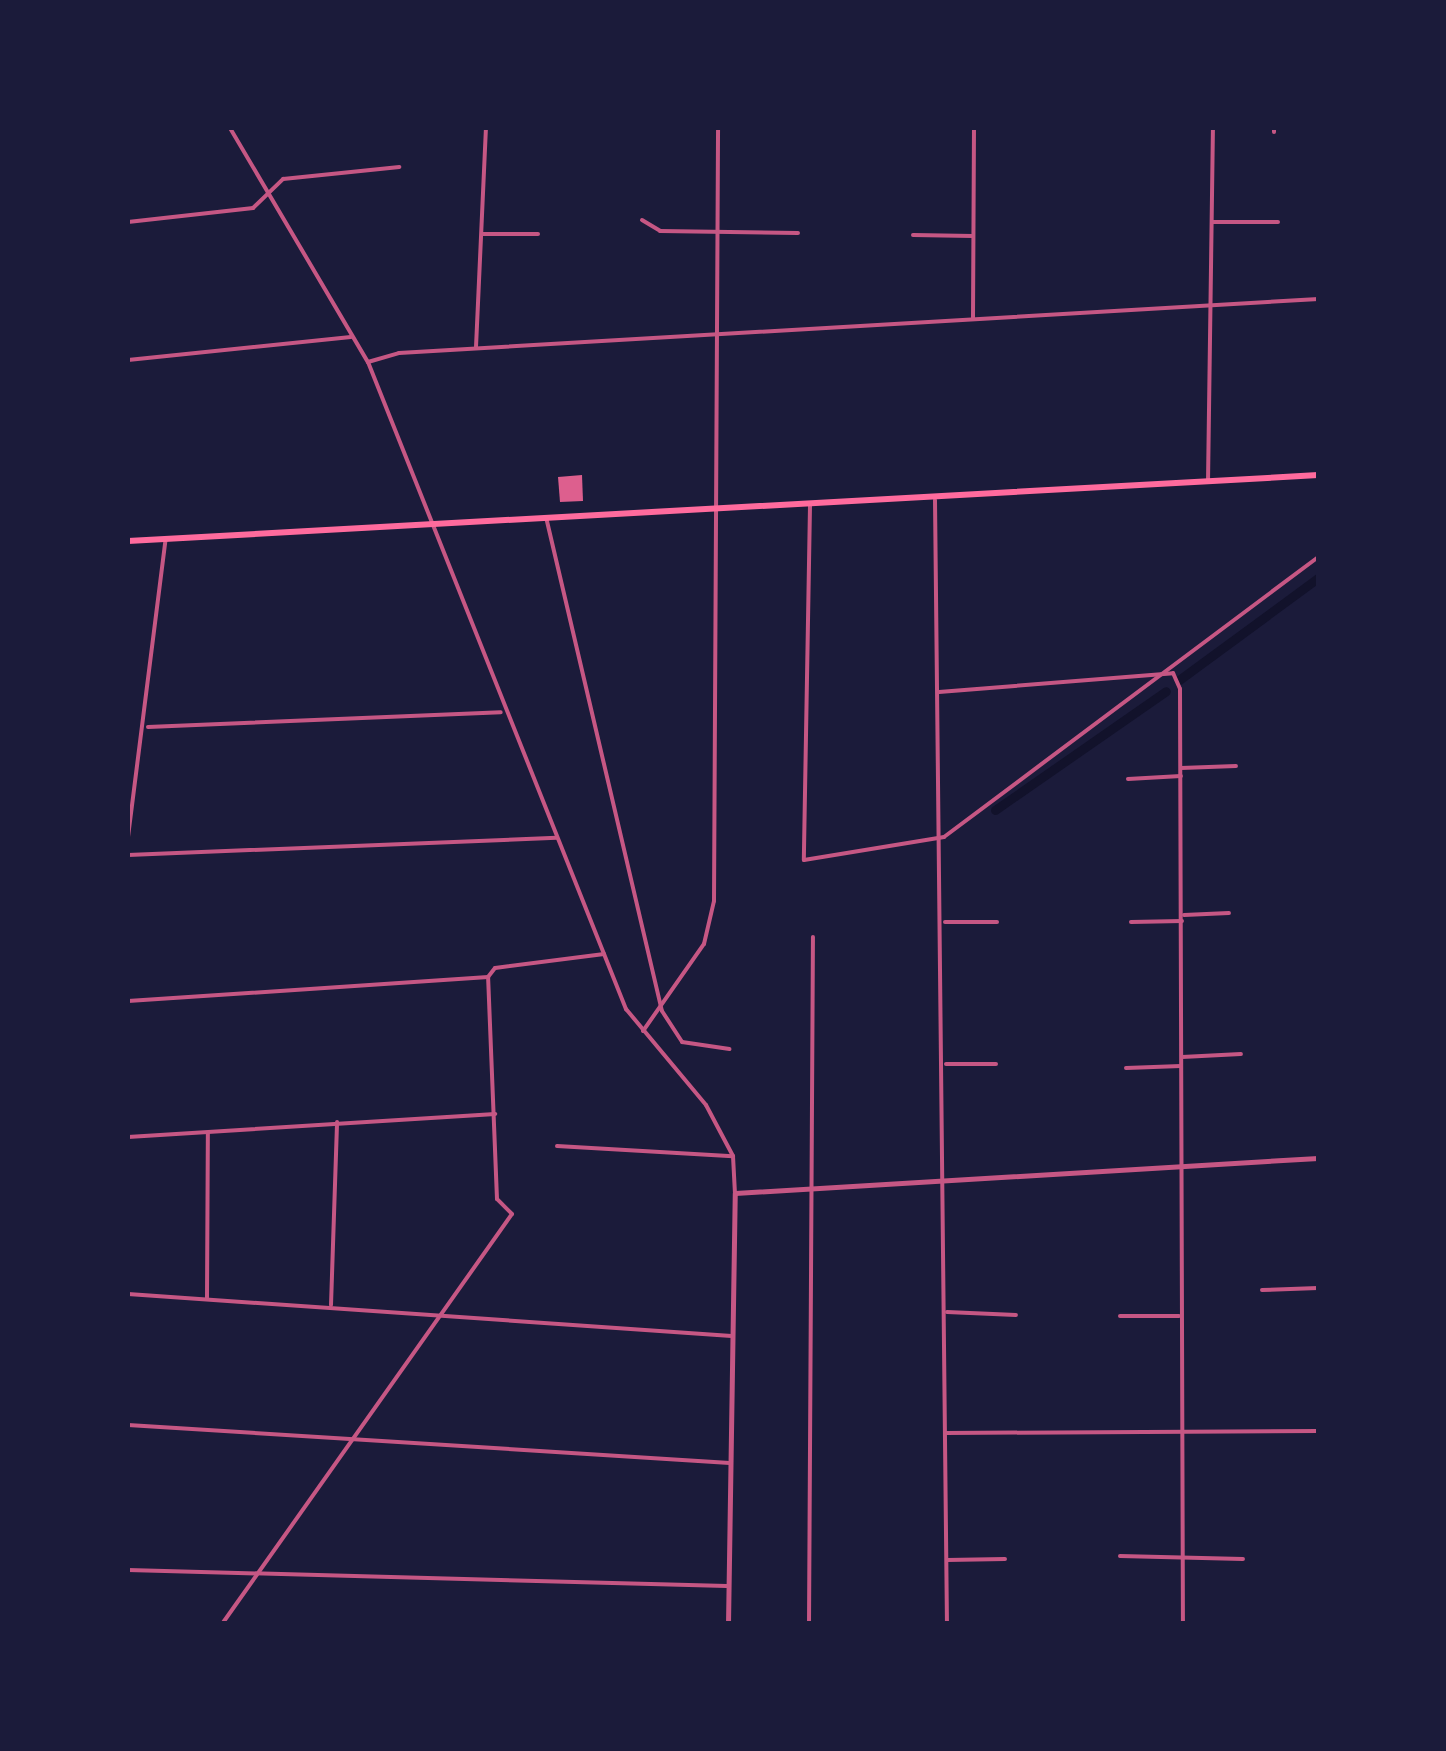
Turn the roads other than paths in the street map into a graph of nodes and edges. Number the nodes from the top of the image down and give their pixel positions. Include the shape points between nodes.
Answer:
1 (230, 128) edge
2 (486, 128) edge
3 (718, 128) edge
4 (974, 128) edge
5 (1213, 128) edge
6 (399, 167) dead end
7 (270, 183) junction
8 (642, 220) dead end
9 (128, 222) edge
10 (1212, 222) junction
11 (1278, 222) dead end
12 (798, 232) dead end
13 (483, 234) junction
14 (538, 234) dead end
15 (716, 234) junction
16 (914, 235) dead end
17 (973, 236) junction
18 (1318, 299) edge
19 (1210, 305) junction
20 (972, 318) junction
21 (718, 336) junction
22 (354, 337) junction
23 (476, 350) junction
24 (128, 360) edge
25 (368, 362) junction
26 (1318, 476) edge
27 (1208, 482) junction
28 (936, 500) junction
29 (810, 506) junction
30 (717, 511) junction
31 (546, 518) junction
32 (428, 525) junction
33 (166, 538) junction
34 (128, 541) edge
35 (1318, 557) edge
36 (1173, 673) junction
37 (939, 692) junction
38 (502, 712) junction
39 (148, 727) junction
40 (1236, 766) dead end
41 (1181, 768) junction
42 (1181, 776) junction
43 (1128, 779) dead end
44 (128, 837) edge
45 (944, 837) junction
46 (556, 838) junction
47 (128, 855) edge
48 (1229, 913) dead end
49 (1182, 918) junction
50 (944, 922) junction
51 (997, 922) dead end
52 (1132, 922) dead end
53 (813, 937) dead end
54 (604, 954) junction
55 (488, 977) junction
56 (128, 1000) edge
57 (662, 1011) junction
58 (643, 1030) junction
59 (729, 1049) dead end
60 (1241, 1054) dead end
61 (1182, 1057) junction
62 (944, 1064) junction
63 (996, 1064) dead end
64 (1182, 1066) junction
65 (1126, 1068) dead end
66 (495, 1114) junction
67 (337, 1122) junction
68 (208, 1132) junction
69 (128, 1137) edge
70 (557, 1146) dead end
71 (732, 1156) junction
72 (1318, 1158) edge
73 (1180, 1169) junction
74 (946, 1183) junction
75 (815, 1191) junction
76 (735, 1193) junction
77 (1318, 1288) edge
78 (1262, 1290) dead end
79 (128, 1294) edge
80 (207, 1298) junction
81 (331, 1305) junction
82 (948, 1312) junction
83 (1016, 1315) dead end
84 (441, 1316) junction
85 (1120, 1316) dead end
86 (1179, 1316) junction
87 (732, 1336) junction
88 (128, 1425) edge
89 (1182, 1431) junction
90 (1318, 1431) edge
91 (946, 1433) junction
92 (352, 1442) junction
93 (730, 1462) junction
94 (1120, 1556) dead end
95 (1182, 1557) junction
96 (1005, 1559) dead end
97 (1243, 1559) dead end
98 (946, 1560) junction
99 (128, 1570) edge
100 (250, 1580) junction
101 (728, 1586) junction
102 (222, 1624) edge
103 (728, 1624) edge
104 (809, 1624) edge
105 (947, 1624) edge
106 (1183, 1624) edge

1 - 7 street
2 - 13 street
3 - 15 street
4 - 17 street
5 - 10 street
6 - 7 street
7 - 9 street via 252,208
7 - 22 street
8 - 15 street via 660,231
10 - 11 street
10 - 19 street
12 - 15 street
13 - 14 street
13 - 23 street
15 - 21 street
16 - 17 street
17 - 20 street
18 - 19 street
19 - 20 street
19 - 27 street
20 - 21 street
21 - 23 street
21 - 30 street
22 - 24 street
22 - 25 street
23 - 25 street
25 - 32 street
26 - 27 main road
27 - 28 main road
28 - 29 main road
28 - 37 street
29 - 30 main road
29 - 45 street via 804,860
30 - 31 main road
30 - 57 street via 714,901 704,944
31 - 32 main road
31 - 57 street
32 - 33 main road
32 - 38 street
33 - 34 main road
33 - 39 street
35 - 36 street
36 - 37 street
36 - 41 street
36 - 45 street
37 - 45 street
38 - 39 street
38 - 46 street
39 - 44 street
40 - 41 street
41 - 42 street
42 - 43 street
42 - 49 street
45 - 50 street
46 - 47 street
46 - 54 street
48 - 49 street
49 - 52 street
49 - 61 street
50 - 51 street
50 - 62 street
53 - 75 street
54 - 55 street via 495,968
54 - 58 street
55 - 56 street
55 - 66 street
57 - 58 street
57 - 59 street via 682,1042
58 - 71 street via 706,1105
60 - 61 street
61 - 64 street
62 - 63 street
62 - 74 street
64 - 65 street
64 - 73 street
66 - 67 street
66 - 84 street via 497,1200 512,1214
67 - 68 street
67 - 81 street
68 - 69 street
68 - 80 street
70 - 71 street
71 - 76 street
72 - 73 street
73 - 74 street
73 - 86 street
74 - 75 street
74 - 82 street
75 - 76 street
75 - 104 street
76 - 87 street
77 - 78 street
79 - 80 street
80 - 81 street
81 - 84 street
82 - 83 street
82 - 91 street
84 - 87 street
84 - 92 street
85 - 86 street
86 - 89 street
87 - 93 street
88 - 92 street
89 - 90 street
89 - 91 street
89 - 95 street
91 - 98 street
92 - 93 street
92 - 100 street
93 - 101 street
94 - 95 street
95 - 97 street
95 - 106 street
96 - 98 street
98 - 105 street
99 - 100 street
100 - 101 street
100 - 102 street
101 - 103 street

